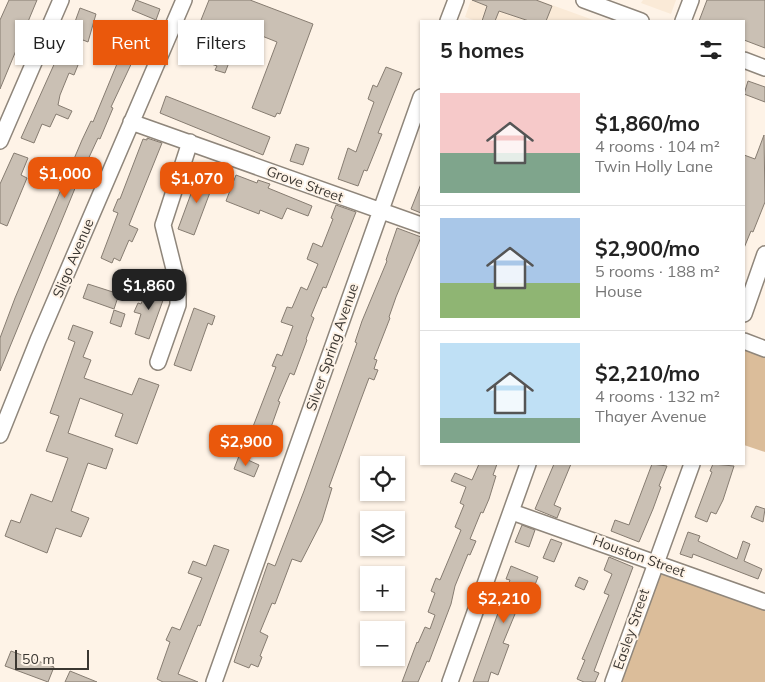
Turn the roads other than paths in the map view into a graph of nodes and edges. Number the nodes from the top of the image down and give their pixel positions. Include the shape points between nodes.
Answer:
1 (61, 0) edge
2 (184, 0) edge
3 (456, 0) edge
4 (584, 0) edge
5 (691, 0) edge
6 (448, 20) edge
7 (638, 20) edge
8 (683, 20) edge
9 (745, 60) edge
10 (765, 68) edge
11 (420, 100) edge
12 (132, 122) junction
13 (0, 141) edge
14 (190, 142) junction
15 (380, 211) junction
16 (420, 226) edge
17 (765, 254) edge
18 (745, 311) edge
19 (745, 341) edge
20 (765, 349) edge
21 (158, 362) dead end
22 (1, 426) edge
23 (528, 465) edge
24 (692, 465) edge
25 (512, 512) junction
26 (655, 562) junction
27 (765, 602) edge
28 (214, 682) edge
29 (450, 682) edge
30 (613, 682) edge

1 - 13 street
2 - 12 street, Sligo Avenue
3 - 6 street
4 - 7 street
5 - 8 street
9 - 10 street
11 - 15 street, Silver Spring Avenue
12 - 14 street, Grove Street
12 - 22 street, Sligo Avenue
14 - 15 street, Grove Street
14 - 21 street via 163,225 178,285 178,305
15 - 16 street, Grove Street
15 - 28 street, Silver Spring Avenue
17 - 18 street
19 - 20 street
23 - 25 street
24 - 26 street, Easley Street
25 - 26 street, Houston Street
25 - 29 street
26 - 27 street, Houston Street
26 - 30 street, Easley Street

